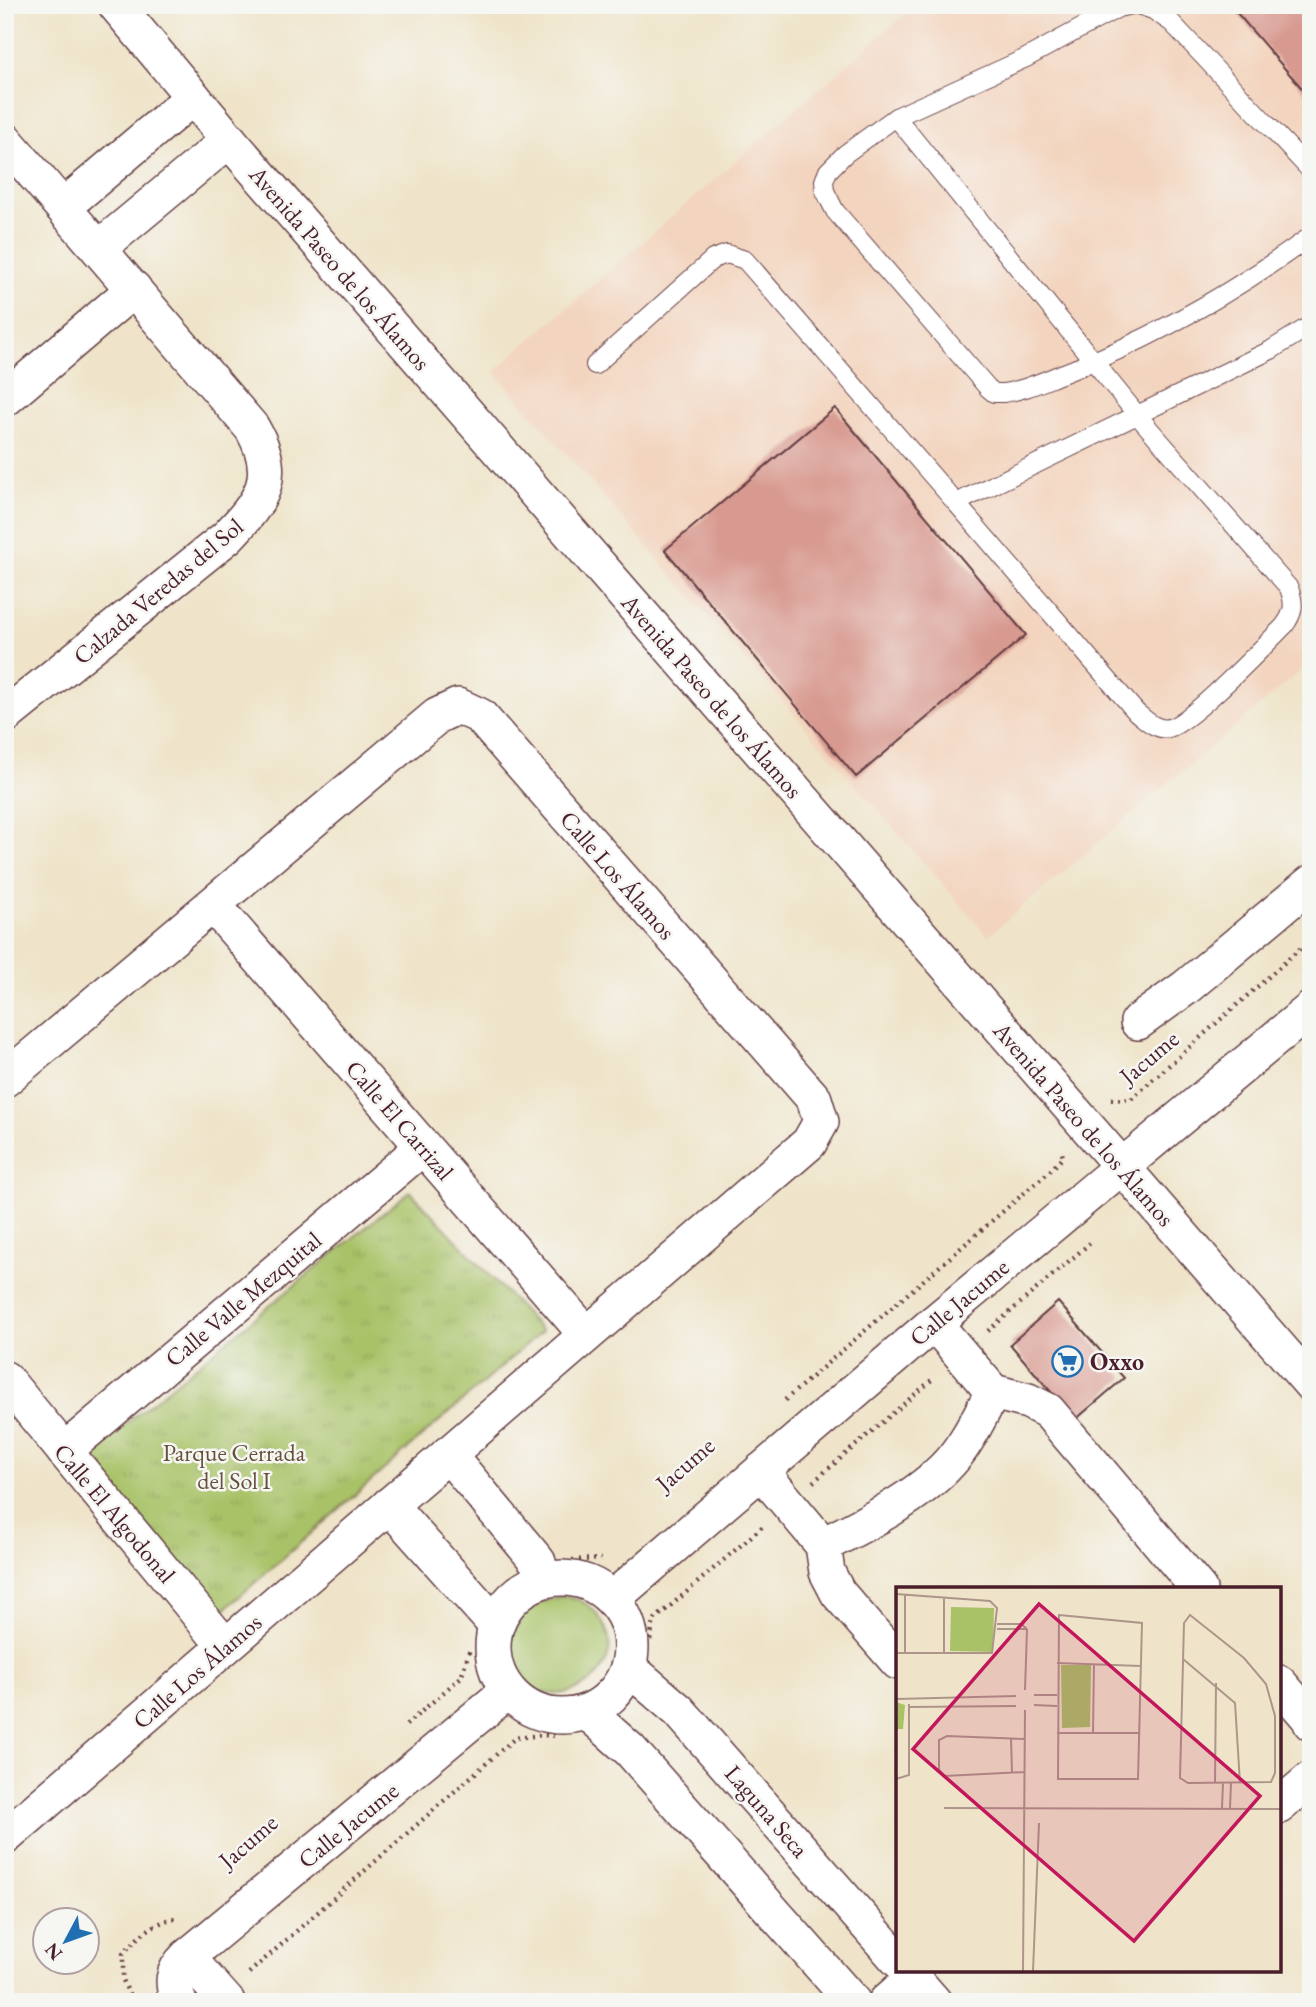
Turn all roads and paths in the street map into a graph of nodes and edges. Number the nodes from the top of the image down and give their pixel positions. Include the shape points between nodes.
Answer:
1 (116, 5) edge
2 (1132, 5) edge
3 (1138, 5) edge
4 (193, 97) junction
5 (895, 117) junction
6 (229, 139) junction
7 (10, 156) edge
8 (1311, 172) edge
9 (63, 206) junction
10 (1311, 236) edge
11 (99, 248) junction
12 (134, 289) junction
13 (1311, 325) edge
14 (1094, 361) junction
15 (595, 365) dead end
16 (5, 399) edge
17 (1138, 416) junction
18 (956, 503) junction
19 (5, 716) edge
20 (1311, 883) edge
21 (214, 906) junction
22 (1311, 939) edge
23 (1311, 1009) edge
24 (1138, 1021) dead end
25 (5, 1079) edge
26 (1081, 1122) junction
27 (423, 1147) junction
28 (1121, 1166) junction
29 (934, 1323) junction
30 (586, 1334) junction
31 (5, 1379) edge
32 (1311, 1384) edge
33 (993, 1392) junction
34 (779, 1405) dead end
35 (64, 1451) junction
36 (448, 1454) junction
37 (761, 1471) junction
38 (388, 1505) junction
39 (823, 1545) junction
40 (611, 1551) dead end
41 (540, 1571) junction
42 (1197, 1587) edge
43 (612, 1599) junction
44 (490, 1618) junction
45 (225, 1646) junction
46 (896, 1660) edge
47 (629, 1668) junction
48 (1281, 1685) edge
49 (509, 1691) junction
50 (583, 1713) junction
51 (1311, 1723) edge
52 (399, 1732) dead end
53 (1311, 1779) edge
54 (1281, 1804) edge
55 (5, 1837) edge
56 (182, 1915) dead end
57 (187, 1957) junction
58 (896, 1959) edge
59 (913, 1978) edge
60 (132, 2002) edge
61 (179, 2002) edge
62 (227, 2002) edge
63 (853, 2002) edge
64 (886, 2002) edge

1 - 4 street, Avenida Paseo de los Álamos
2 - 5 lane
3 - 8 lane via 1172,23
4 - 6 street, Avenida Paseo de los Álamos
4 - 9 street
5 - 14 lane
5 - 14 lane via 828,171 825,191 835,211 994,393 1010,393
6 - 11 street
6 - 26 street, Avenida Paseo de los Álamos
7 - 9 street, Calzada Veredas del Sol
9 - 11 street, Calzada Veredas del Sol
10 - 14 lane via 1208,305
11 - 12 street, Calzada Veredas del Sol
12 - 16 street
12 - 19 street, Calzada Veredas del Sol via 252,428 265,456 263,493 227,537
13 - 17 lane via 1271,350
14 - 17 lane
15 - 18 lane via 713,259 727,254 745,260
17 - 18 lane
17 - 18 lane via 1293,597 1294,608 1284,626 1179,724 1158,728 1136,712
20 - 24 street via 1185,988
21 - 25 street, Calle Los Álamos
21 - 27 street, Calle El Carrizal
21 - 30 street, Calle Los Álamos via 437,716 458,706 480,716 814,1099 821,1122 809,1143
22 - 26 path, Jacume via 1130,1100 1109,1099
23 - 28 street, Calle Jacume
26 - 28 street, Avenida Paseo de los Álamos
26 - 34 path, Jacume via 1060,1141 1063,1157 1052,1168
27 - 30 street, Calle El Carrizal
27 - 35 street, Calle Valle Mezquital
28 - 29 street, Calle Jacume
28 - 32 street, Avenida Paseo de los Álamos
29 - 33 street
29 - 37 street, Calle Jacume
30 - 36 street, Calle Los Álamos
31 - 35 street, Calle El Algodonal
33 - 39 street via 951,1462 911,1495
33 - 42 street via 1048,1411
35 - 45 street, Calle El Algodonal
36 - 38 street, Calle Los Álamos
36 - 41 street
37 - 39 street
37 - 43 street, Calle Jacume
38 - 44 street
38 - 45 street, Calle Los Álamos
39 - 46 street via 827,1572 838,1593
40 - 41 path via 600,1560 571,1560 548,1553
41 - 43 street via 587,1582
41 - 44 street
43 - 47 street via 628,1629
44 - 49 street via 494,1660
44 - 52 path via 470,1625 470,1653 461,1677
45 - 55 street, Calle Los Álamos
47 - 50 street via 612,1695
47 - 58 street, Laguna Seca via 679,1711
48 - 51 street
49 - 50 street via 535,1711 559,1716
49 - 57 street, Calle Jacume
50 - 63 street via 630,1750
53 - 54 street
56 - 60 path via 141,1933 123,1954 123,1980
57 - 61 street via 174,1971
57 - 62 street
59 - 64 street

